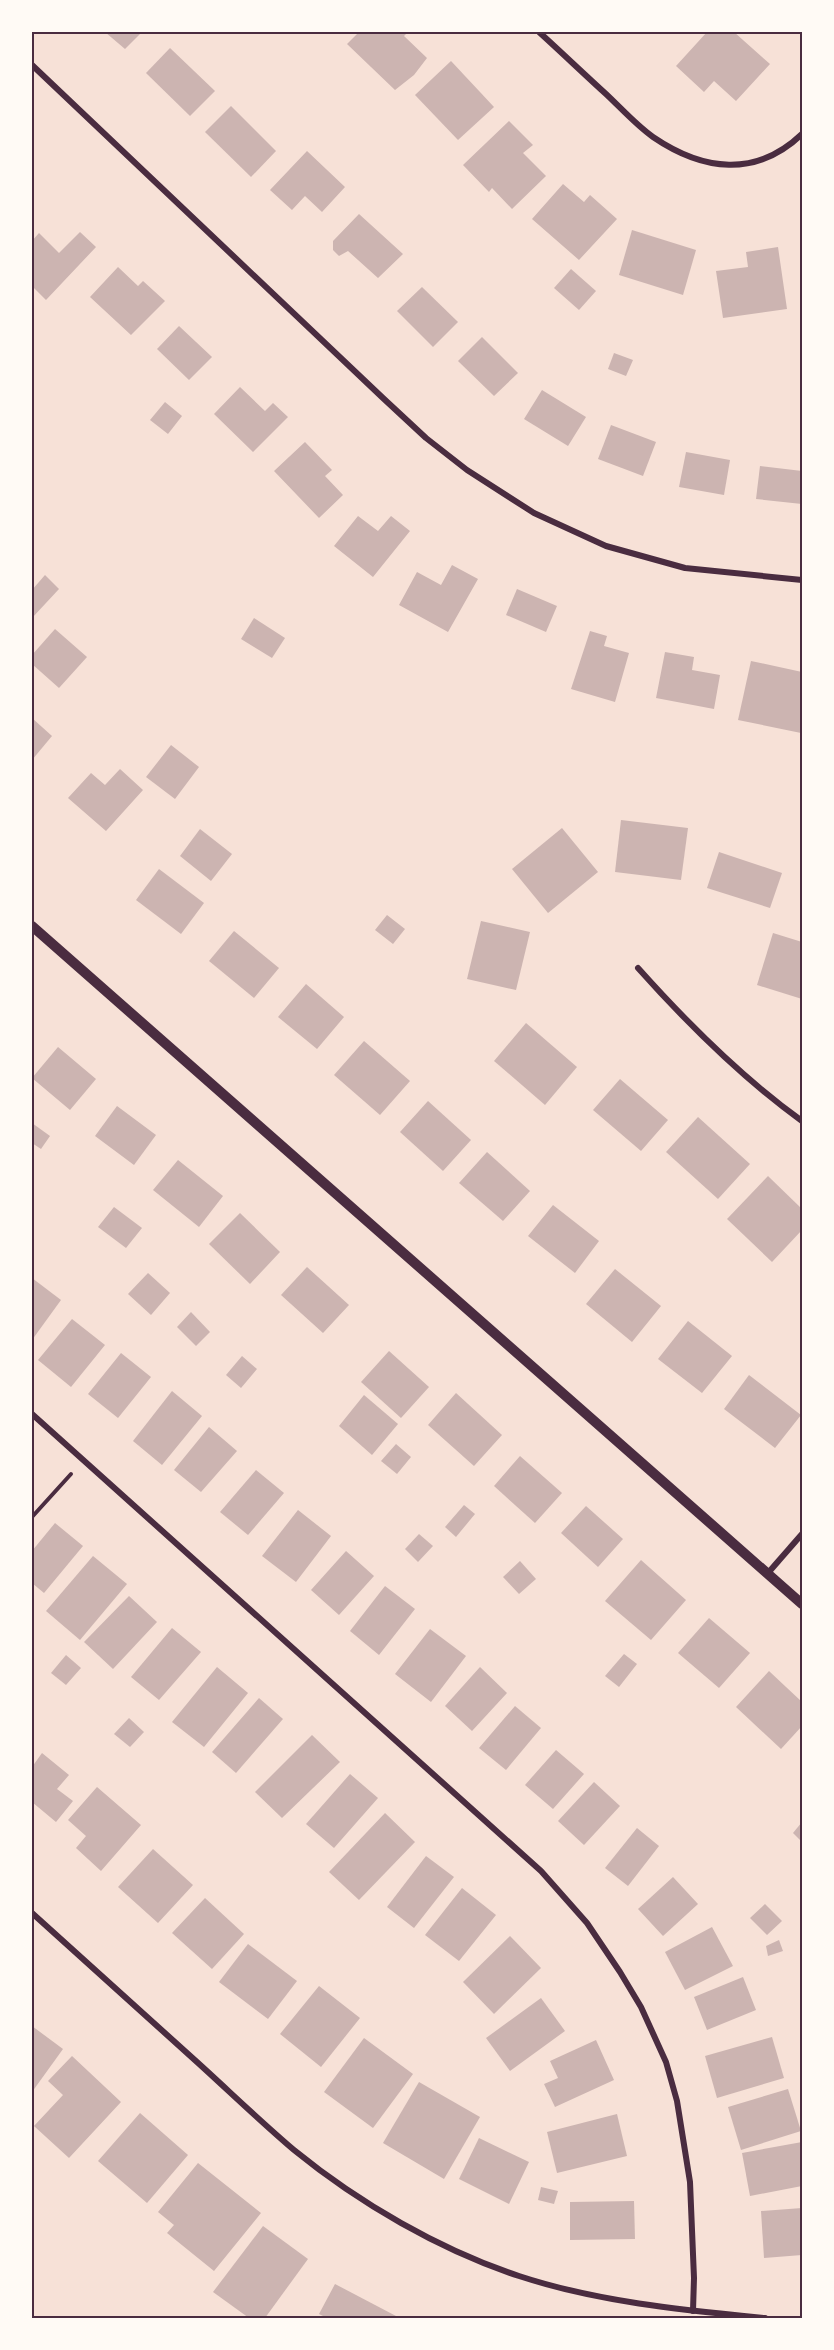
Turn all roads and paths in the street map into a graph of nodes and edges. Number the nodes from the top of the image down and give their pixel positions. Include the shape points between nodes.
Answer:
1 (539, 32) edge
2 (32, 65) edge
3 (802, 134) edge
4 (802, 580) edge
5 (32, 926) edge
6 (638, 968) dead end
7 (802, 1121) edge
8 (32, 1414) edge
9 (84, 1461) junction
10 (32, 1517) edge
11 (802, 1534) edge
12 (768, 1573) junction
13 (802, 1604) edge
14 (32, 1912) edge
15 (693, 2311) junction
16 (765, 2319) edge

1 - 3 street via 652,136 699,161 752,163 776,154
2 - 4 street via 384,399 467,470 534,513 606,546 685,568
5 - 12 street
6 - 7 street via 714,1048
8 - 9 street
9 - 10 path
9 - 15 street via 541,1871 587,1923 641,2007 675,2091 690,2182
11 - 12 street
12 - 13 street
14 - 15 street via 294,2150 347,2190 410,2228 518,2276 580,2294
15 - 16 street

